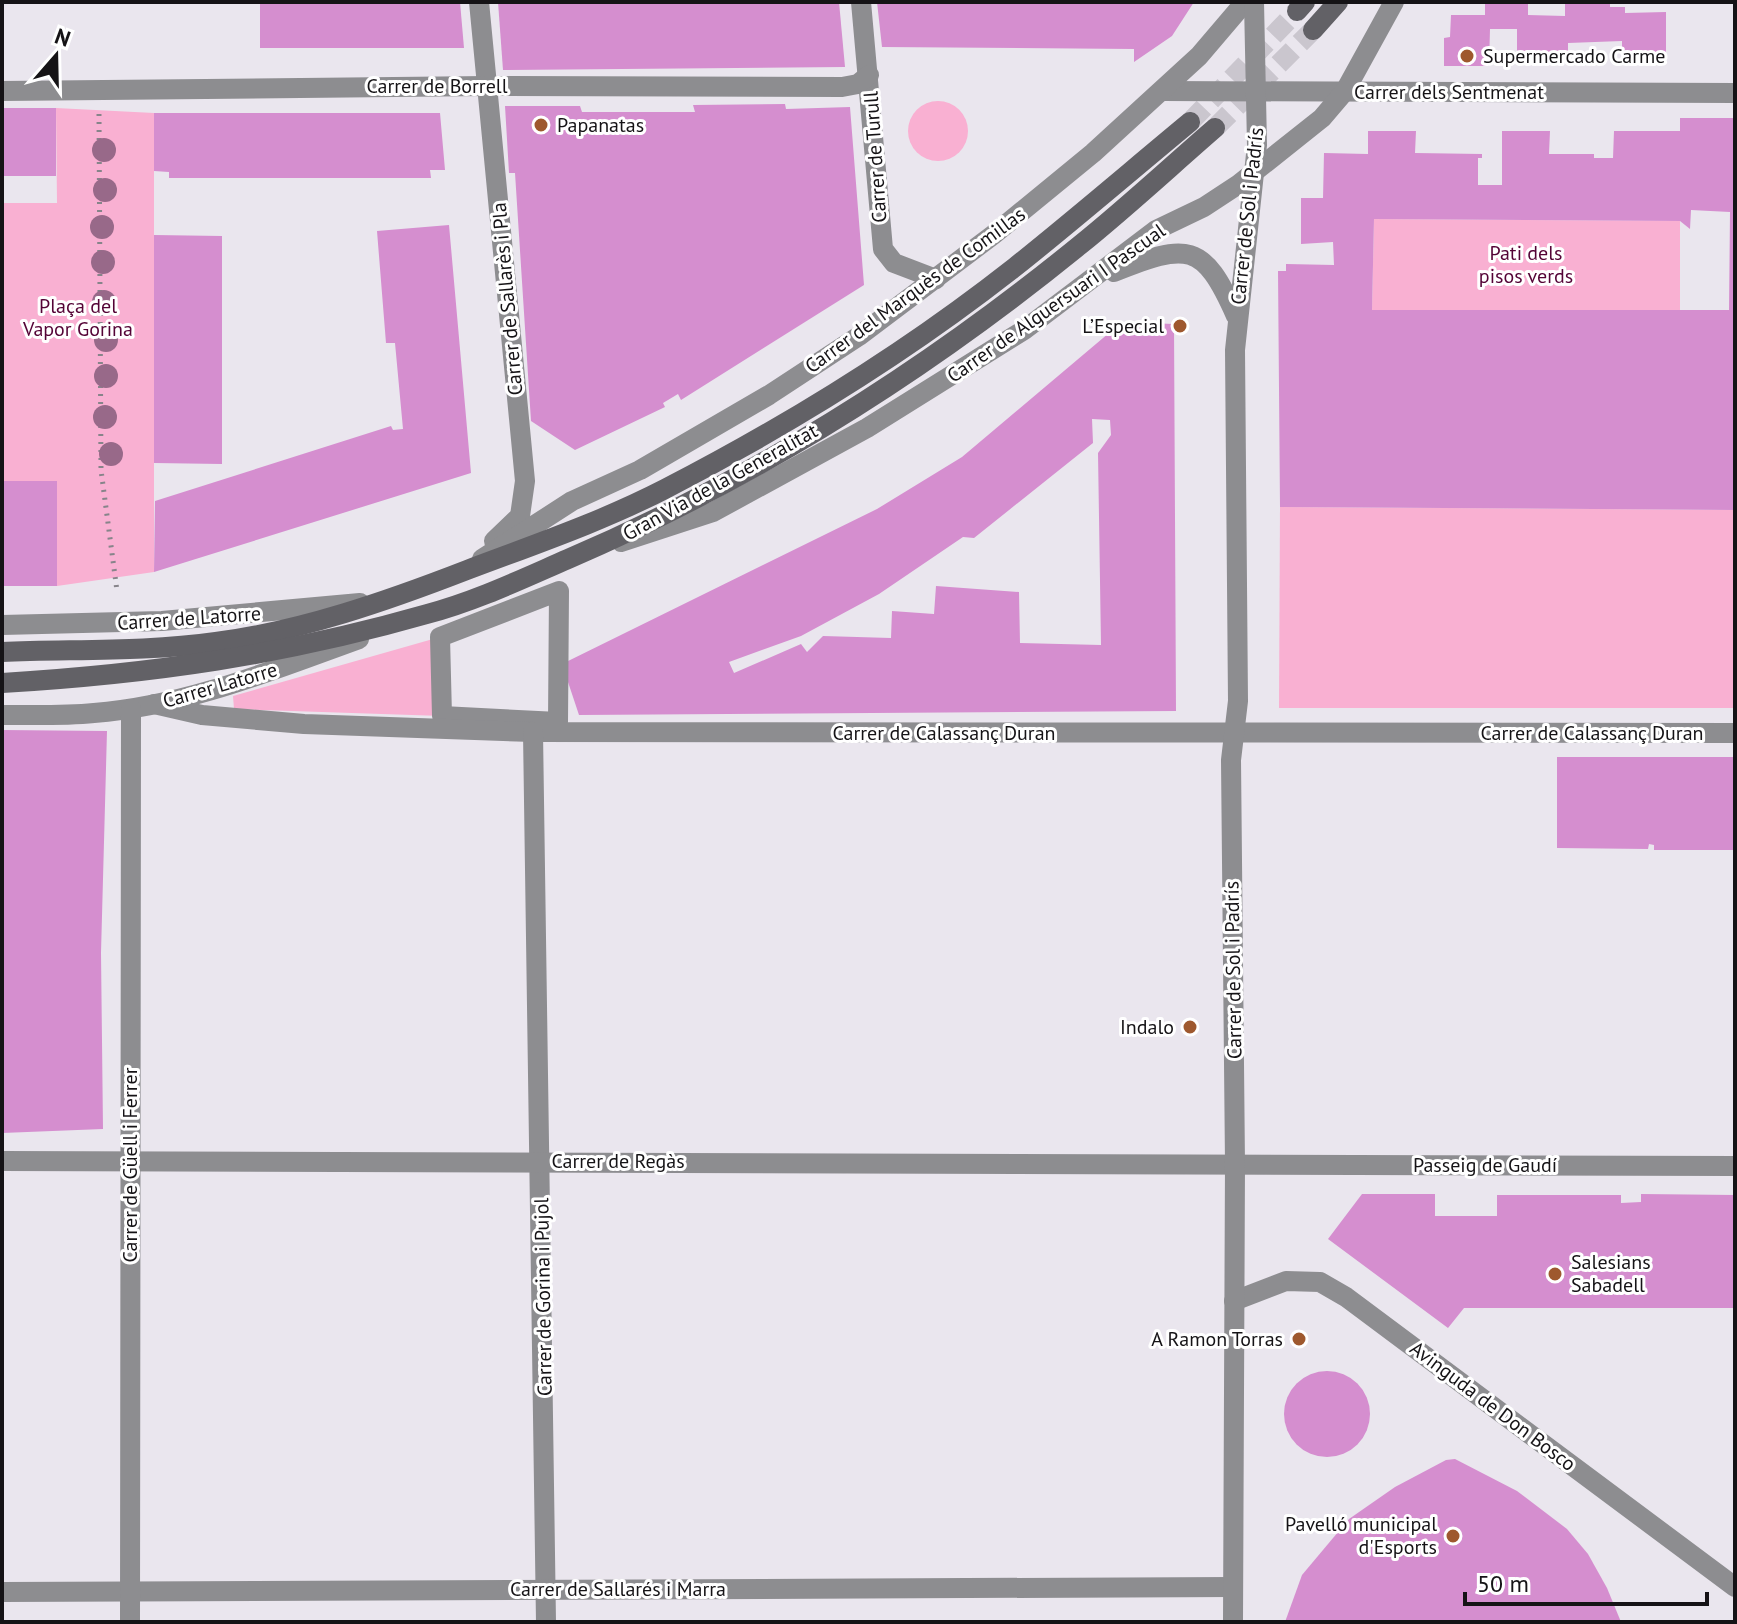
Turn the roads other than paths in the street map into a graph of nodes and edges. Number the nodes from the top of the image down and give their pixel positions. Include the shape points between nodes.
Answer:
1 (479, 2) edge
2 (861, 2) edge
3 (1245, 2) edge
4 (1254, 2) edge
5 (1338, 2) edge
6 (1394, 2) edge
7 (1313, 30) tunnel mouth
8 (869, 75) junction
9 (487, 86) junction
10 (2, 91) edge
11 (1163, 91) junction
12 (1345, 91) junction
13 (1735, 93) edge
14 (1256, 103) junction
15 (1190, 122) tunnel mouth
16 (1215, 128) tunnel mouth
17 (1255, 173) junction
18 (936, 279) junction
19 (1085, 286) junction
20 (1237, 318) junction
21 (564, 561) junction
22 (462, 572) junction
23 (375, 602) junction
24 (430, 614) junction
25 (2, 625) edge
26 (2, 652) edge
27 (2, 683) edge
28 (154, 704) junction
29 (131, 709) junction
30 (2, 715) edge
31 (558, 722) joint
32 (533, 732) junction
33 (1235, 732) junction
34 (1735, 733) edge
35 (542, 1160) junction
36 (2, 1161) edge
37 (130, 1161) junction
38 (1235, 1164) junction
39 (1735, 1166) edge
40 (1234, 1301) junction
41 (1233, 1587) junction
42 (1735, 1587) edge
43 (546, 1590) junction
44 (2, 1592) edge
45 (129, 1592) junction
46 (130, 1622) edge
47 (546, 1622) edge
48 (1233, 1622) edge

1 - 9 street, Carrer de Sallarès i Pla
2 - 8 street, Carrer de Turull
3 - 11 street, Carrer del Marquès de Comillas
4 - 14 street, Carrer de Sol i Padrís
5 - 7 street
6 - 12 street, Carrer de Alguersuari I Pascual
8 - 9 street, Carrer de Borrell via 842,87
8 - 18 street, Carrer de Turull via 883,249 894,263
9 - 10 street, Carrer de Borrell
9 - 22 street, Carrer de Sallarès i Pla via 524,498 520,516
11 - 14 street, Carrer dels Sentmenat
11 - 18 street, Carrer del Marquès de Comillas
12 - 13 street, Carrer dels Sentmenat
12 - 14 street, Carrer dels Sentmenat
12 - 17 street, Carrer de Alguersuari I Pascual via 1322,118
14 - 17 street, Carrer de Sol i Padrís
15 - 22 street, Gran Via de la Generalitat via 1013,268 820,402 664,490
16 - 21 street, Gran Via de la Generalitat via 1082,244 928,359 757,467 642,528
17 - 19 street, Carrer de Alguersuari I Pascual via 1204,207 1156,230
17 - 20 street, Carrer de Sol i Padrís
18 - 22 street, Carrer del Marquès de Comillas via 769,395 640,470 572,501
19 - 20 street, Carrer de Sol i Padrís via 1176,251 1211,266
19 - 21 street, Carrer de Alguersuari I Pascual via 961,372 713,512
20 - 33 street, Carrer de Sol i Padrís
21 - 24 street, Gran Via de la Generalitat
22 - 23 street, Gran Via de la Generalitat
23 - 25 street, Carrer de Latorre via 162,621
23 - 26 street, Gran Via de la Generalitat via 216,642
24 - 27 street, Gran Via de la Generalitat via 282,651 185,668
24 - 28 street, Carrer Latorre via 235,684
28 - 29 street, Carrer Latorre
28 - 32 street, Carrer de Calassanç Duran via 202,715 304,724
29 - 30 street, Carrer Latorre
29 - 37 street, Carrer de Güell i Ferrer
31 - 31 street via 442,716 440,637 559,591
32 - 33 street, Carrer de Calassanç Duran
32 - 35 street, Carrer de Gorina i Pujol
33 - 34 street, Carrer de Calassanç Duran
33 - 38 street, Carrer de Sol i Padrís
35 - 37 street, Carrer de Regàs
35 - 38 street, Carrer de Regàs
35 - 43 street, Carrer de Gorina i Pujol
36 - 37 street, Carrer de Regàs
37 - 45 street, Carrer de Güell i Ferrer
38 - 39 street, Passeig de Gaudí
38 - 40 street, Carrer de Sol i Padrís
40 - 41 street, Carrer de Sol i Padrís
40 - 42 street, Avinguda de Don Bosco via 1286,1281 1320,1282
41 - 43 street, Carrer de Sallarés i Marra
41 - 48 street, Carrer de Sol i Padrís
43 - 45 street, Carrer de Sallarés i Marra
43 - 47 street, Carrer de Gorina i Pujol
44 - 45 street, Carrer de Sallarés i Marra
45 - 46 street, Carrer de Güell i Ferrer

